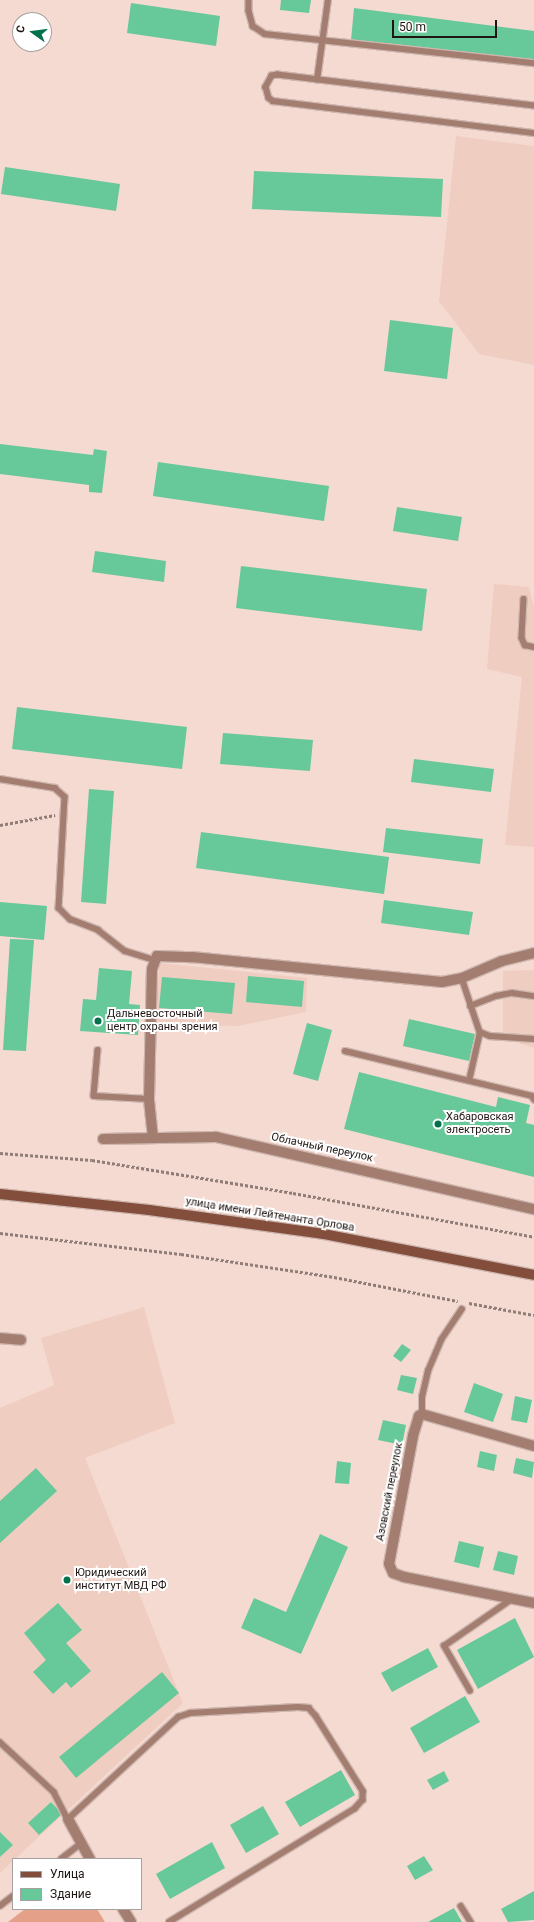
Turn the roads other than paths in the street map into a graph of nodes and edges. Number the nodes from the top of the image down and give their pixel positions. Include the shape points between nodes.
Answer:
1 (249, 0) edge
2 (328, 0) edge
3 (321, 41) junction
4 (534, 63) edge
5 (317, 80) junction
6 (534, 106) edge
7 (534, 133) edge
8 (524, 599) dead end
9 (534, 647) edge
10 (0, 779) edge
11 (534, 953) edge
12 (154, 960) junction
13 (462, 978) junction
14 (534, 996) edge
15 (470, 1006) junction
16 (480, 1032) junction
17 (534, 1039) edge
18 (98, 1050) dead end
19 (345, 1051) dead end
20 (469, 1081) junction
21 (149, 1099) junction
22 (534, 1099) edge
23 (153, 1138) junction
24 (103, 1139) dead end
25 (0, 1194) edge
26 (534, 1209) edge
27 (534, 1275) edge
28 (462, 1309) dead end
29 (0, 1338) edge
30 (21, 1340) dead end
31 (422, 1414) junction
32 (534, 1446) edge
33 (512, 1599) junction
34 (534, 1603) edge
35 (470, 1691) dead end
36 (0, 1742) edge
37 (68, 1819) junction
38 (80, 1844) junction
39 (62, 1858) edge
40 (89, 1858) edge
41 (12, 1897) edge
42 (0, 1906) edge
43 (461, 1906) dead end
44 (124, 1910) edge
45 (131, 1922) edge
46 (170, 1922) edge
47 (471, 1922) edge

1 - 3 lane via 253,26 265,34
2 - 3 lane
3 - 4 lane
3 - 5 lane
5 - 6 lane
5 - 7 lane via 272,76 266,92 273,101
8 - 9 lane via 522,638 525,645
10 - 12 lane via 55,788 65,797 59,908 70,919 98,930 124,951
11 - 13 street via 502,961
12 - 13 street via 157,956 170,955 442,982
12 - 21 street
13 - 15 lane
14 - 15 lane via 512,993
15 - 16 lane
16 - 17 lane via 490,1036
16 - 20 lane
18 - 21 lane via 94,1096
19 - 20 lane
20 - 22 lane via 532,1096
21 - 23 street
23 - 24 street, Облачный переулок
23 - 26 street, Облачный переулок via 216,1137
25 - 27 main road, улица имени Лейтенанта Орлова via 156,1210 324,1234
28 - 31 lane via 441,1340 428,1371 422,1397
29 - 30 street
31 - 32 street
31 - 33 street, Азовский переулок via 413,1436 389,1564 396,1575
33 - 34 street
33 - 35 lane via 444,1646
36 - 37 lane via 54,1792
37 - 38 street
37 - 46 lane via 178,1718 190,1713 309,1708 363,1791 363,1800 355,1809
38 - 39 lane
38 - 40 street
41 - 42 lane
43 - 47 lane
44 - 45 street

